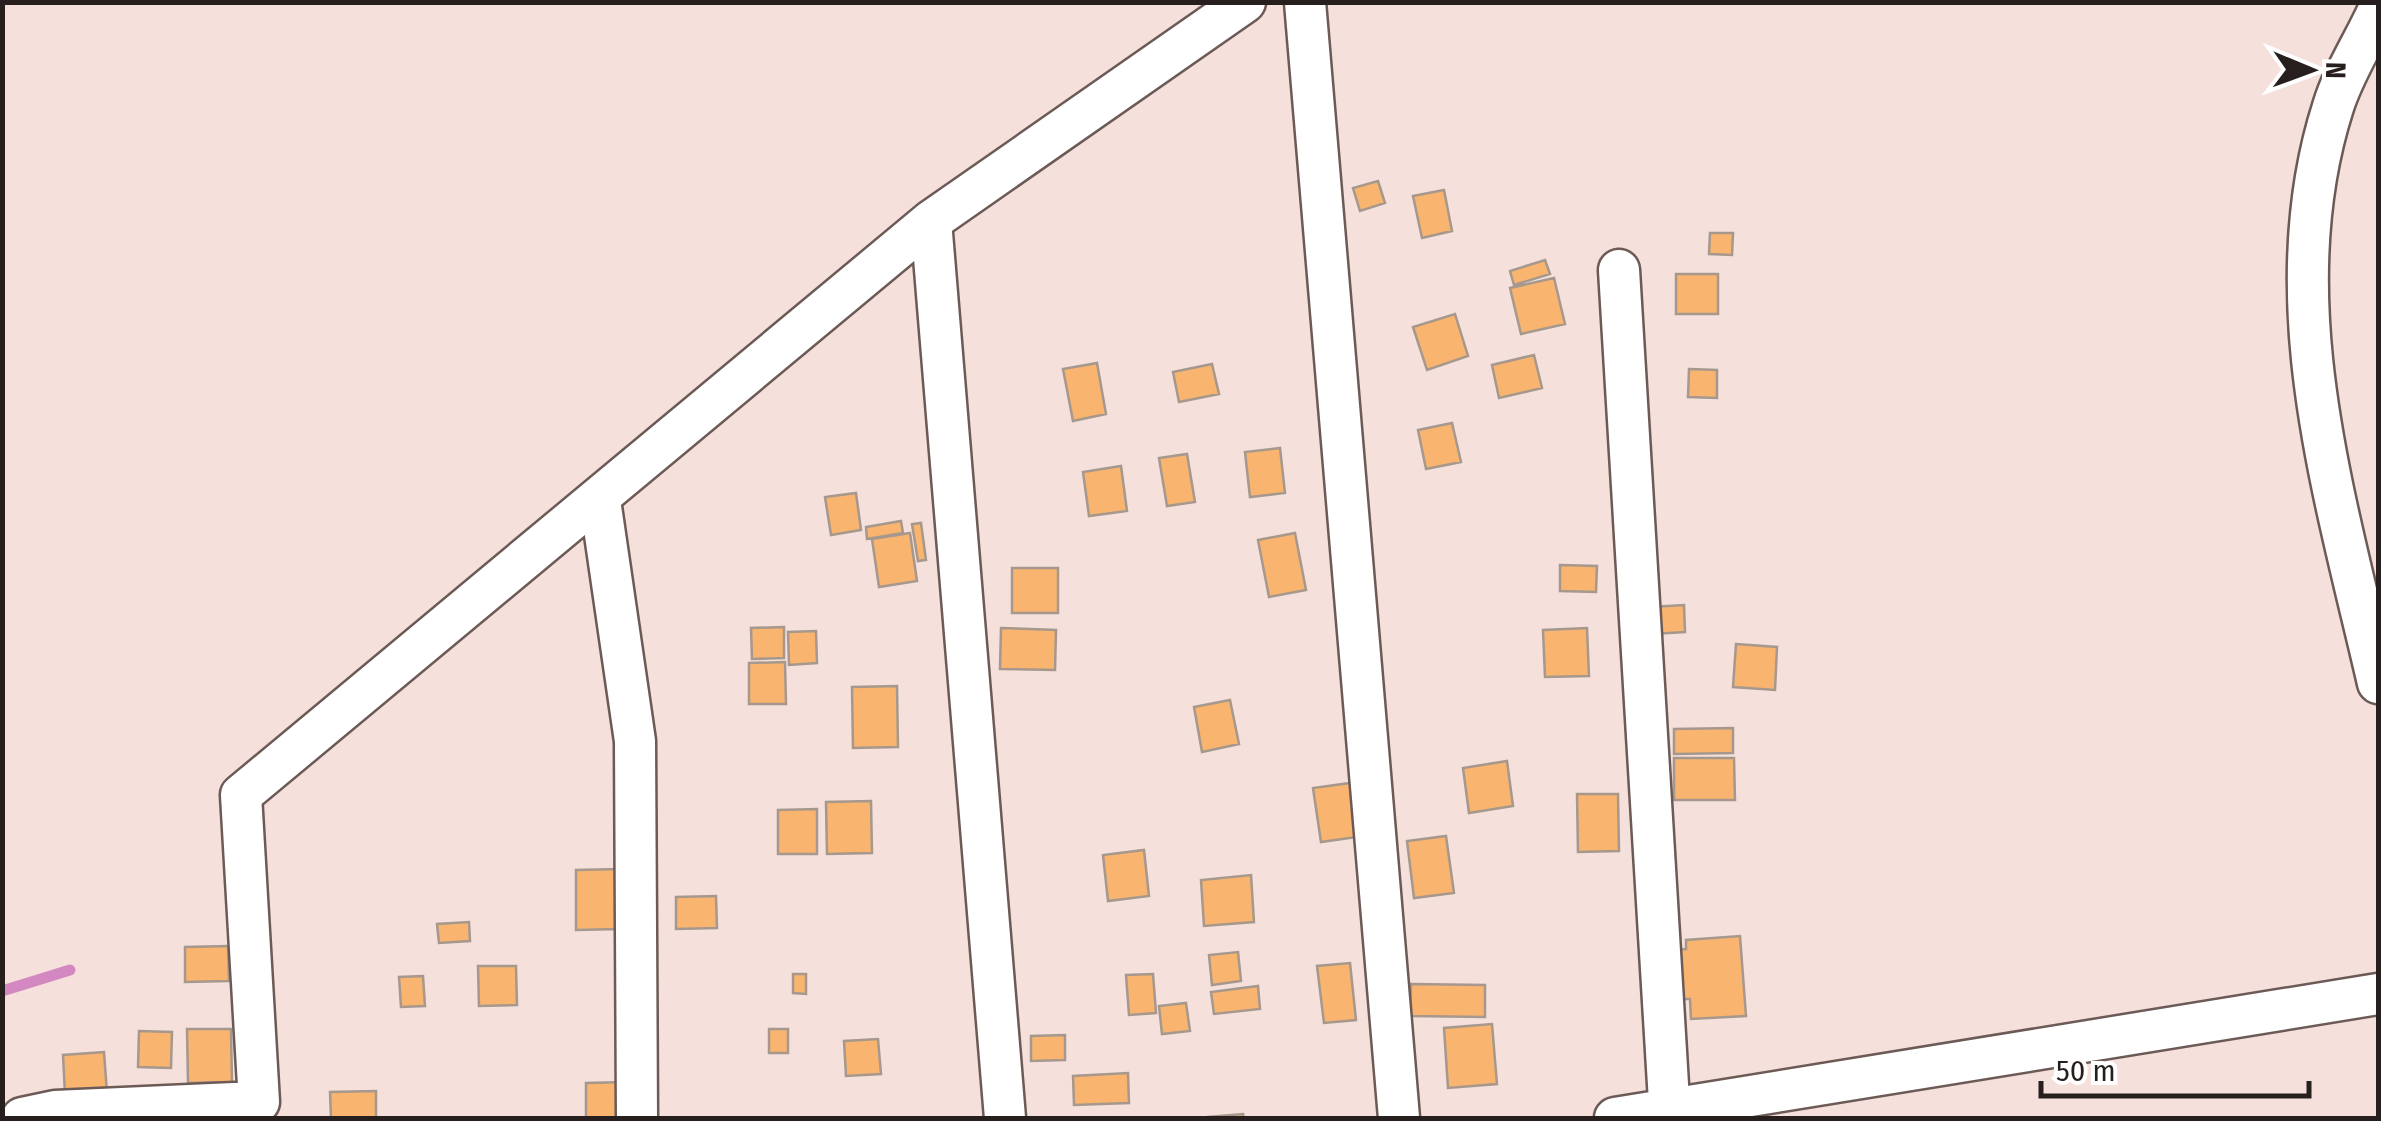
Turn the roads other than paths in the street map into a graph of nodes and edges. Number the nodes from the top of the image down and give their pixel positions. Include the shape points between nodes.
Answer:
1 (1244, 2) edge
2 (1305, 2) edge
3 (2378, 11) edge
4 (931, 221) junction
5 (1618, 270) dead end
6 (600, 500) junction
7 (2378, 683) edge
8 (2378, 994) edge
9 (260, 1110) edge
10 (1669, 1114) edge
11 (22, 1118) edge
12 (638, 1118) edge
13 (1006, 1118) edge
14 (1399, 1118) edge
15 (1615, 1118) edge

1 - 4 street
2 - 14 street
3 - 7 street via 2333,106 2308,230 2314,403
4 - 6 street
4 - 13 street
5 - 10 street
6 - 9 street via 242,795
6 - 12 street via 636,741
8 - 10 street
9 - 11 street via 55,1111
10 - 15 street

